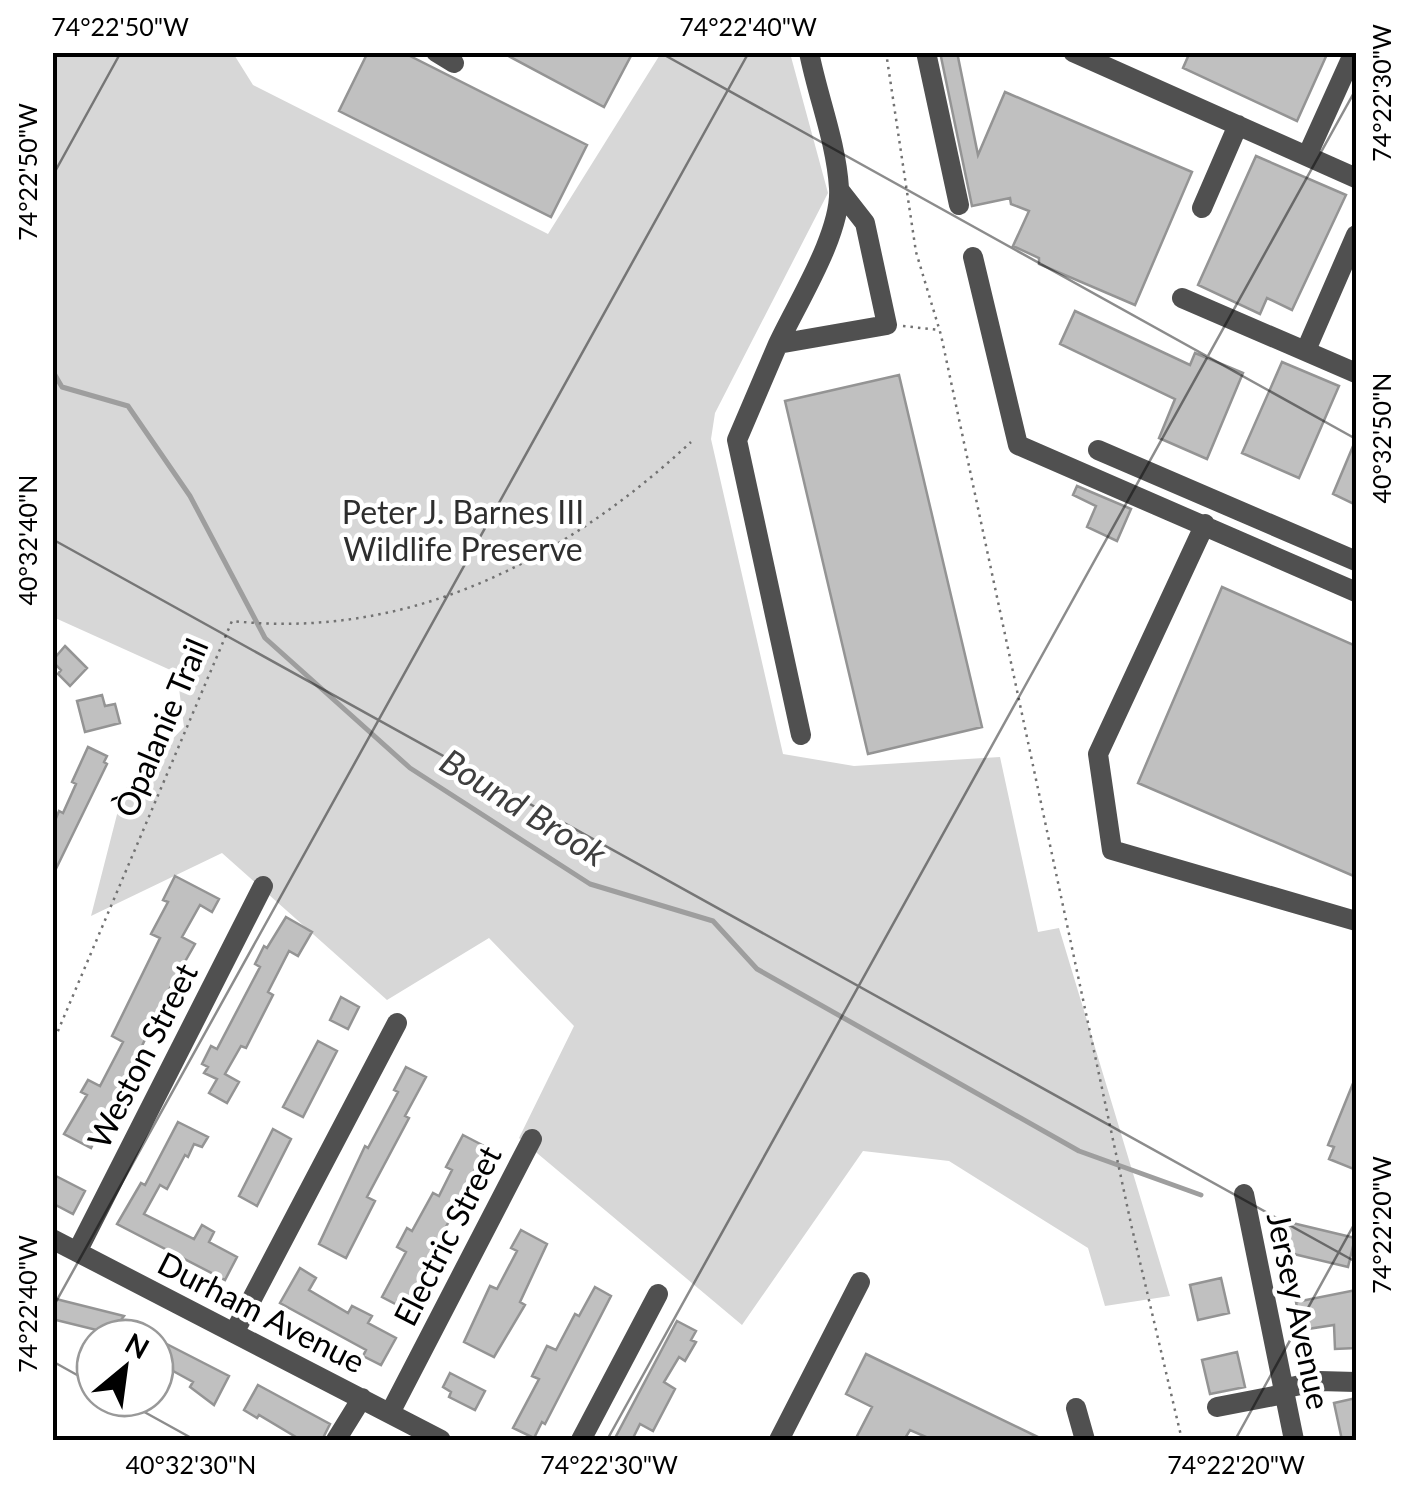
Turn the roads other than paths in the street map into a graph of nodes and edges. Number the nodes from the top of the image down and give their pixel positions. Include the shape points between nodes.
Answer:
1 (809, 52) edge
2 (926, 52) edge
3 (1073, 52) edge
4 (1354, 52) edge
5 (1238, 125) junction
6 (1308, 156) junction
7 (1356, 178) edge
8 (840, 191) junction
9 (959, 205) dead end
10 (1202, 208) dead end
11 (1356, 236) edge
12 (973, 257) dead end
13 (1182, 298) dead end
14 (778, 344) junction
15 (1306, 350) junction
16 (1356, 372) edge
17 (1098, 450) dead end
18 (1204, 524) junction
19 (1356, 561) edge
20 (1356, 592) edge
21 (801, 735) dead end
22 (263, 886) dead end
23 (1356, 921) edge
24 (398, 1023) dead end
25 (532, 1140) dead end
26 (1244, 1194) dead end
27 (52, 1239) edge
28 (77, 1252) junction
29 (860, 1282) dead end
30 (658, 1294) dead end
31 (234, 1333) junction
32 (1356, 1382) edge
33 (1283, 1392) junction
34 (362, 1398) junction
35 (1217, 1407) dead end
36 (1076, 1408) dead end
37 (390, 1413) junction
38 (336, 1440) edge
39 (441, 1440) edge
40 (582, 1440) edge
41 (779, 1440) edge
42 (1085, 1440) edge
43 (1291, 1440) edge

1 - 8 street
2 - 9 street
3 - 5 street
4 - 6 street
5 - 6 street
5 - 10 street
6 - 7 street
8 - 14 street via 832,226
8 - 14 street via 864,223 887,324
11 - 15 street
12 - 18 street via 1018,445
13 - 15 street
14 - 21 street via 737,440
15 - 16 street
17 - 19 street
18 - 20 street
18 - 23 street via 1098,754 1112,850
22 - 28 street, Weston Street
24 - 31 street
25 - 37 street, Electric Street
26 - 33 street, Jersey Avenue
27 - 28 street, Durham Avenue
28 - 31 street, Durham Avenue
29 - 41 street
30 - 40 street
31 - 34 street, Durham Avenue
32 - 33 street via 1319,1381
33 - 35 street
33 - 43 street, Jersey Avenue
34 - 37 street, Durham Avenue
34 - 38 street
36 - 42 street
37 - 39 street, Durham Avenue

